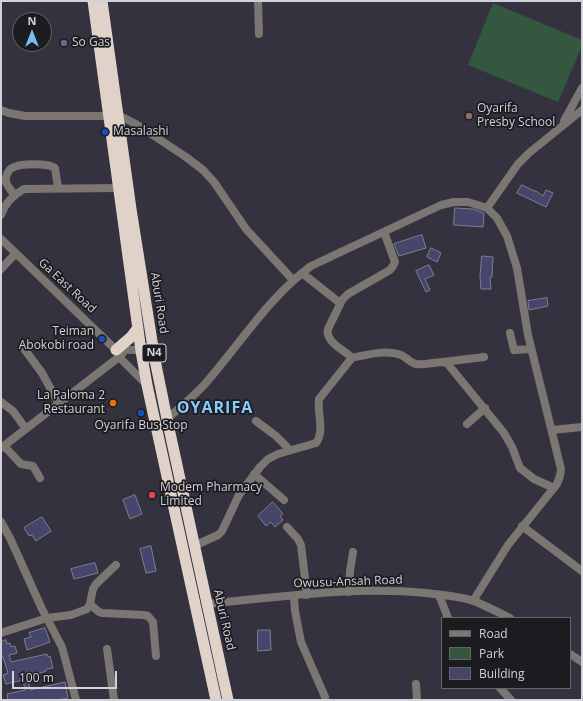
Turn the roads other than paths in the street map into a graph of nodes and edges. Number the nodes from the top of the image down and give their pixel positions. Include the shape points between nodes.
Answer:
1 (93, 1) edge
2 (102, 1) edge
3 (258, 1) edge
4 (259, 34) dead end
5 (582, 88) edge
6 (1, 110) edge
7 (582, 110) edge
8 (113, 116) junction
9 (563, 124) junction
10 (58, 188) junction
11 (118, 188) junction
12 (14, 195) junction
13 (487, 208) junction
14 (1, 215) edge
15 (384, 232) junction
16 (1, 239) edge
17 (15, 254) junction
18 (1, 268) edge
19 (302, 273) junction
20 (293, 280) junction
21 (340, 303) junction
22 (138, 328) junction
23 (510, 333) dead end
24 (531, 349) junction
25 (25, 350) dead end
26 (141, 351) junction
27 (120, 352) junction
28 (484, 357) dead end
29 (351, 358) junction
30 (155, 360) junction
31 (443, 362) junction
32 (147, 385) junction
33 (1, 402) edge
34 (59, 404) junction
35 (485, 408) junction
36 (166, 419) junction
37 (256, 421) dead end
38 (466, 424) dead end
39 (582, 427) edge
40 (26, 429) junction
41 (552, 430) junction
42 (3, 447) edge
43 (290, 450) junction
44 (254, 474) junction
45 (40, 478) dead end
46 (554, 488) junction
47 (284, 500) dead end
48 (1, 522) edge
49 (522, 526) junction
50 (287, 527) dead end
51 (194, 546) junction
52 (353, 552) dead end
53 (116, 565) dead end
54 (582, 571) edge
55 (349, 592) junction
56 (307, 595) junction
57 (439, 595) junction
58 (294, 596) junction
59 (473, 601) junction
60 (90, 604) junction
61 (207, 604) junction
62 (448, 617) edge
63 (508, 617) edge
64 (47, 618) junction
65 (1, 633) edge
66 (107, 649) dead end
67 (571, 655) edge
68 (156, 656) dead end
69 (582, 662) edge
70 (416, 684) dead end
71 (501, 689) edge
72 (325, 697) dead end
73 (76, 700) edge
74 (114, 700) edge
75 (216, 700) edge
76 (228, 700) edge
77 (417, 700) edge
78 (511, 700) edge

1 - 8 highway, Aburi Road / N4
2 - 8 highway, Aburi Road / N4
3 - 4 street
5 - 9 street
6 - 8 street via 25,116
7 - 9 street
8 - 11 highway, Aburi Road / N4
8 - 20 street via 136,124 203,170 246,230
8 - 30 highway, Aburi Road / N4
9 - 13 street via 518,164
10 - 11 street
10 - 12 street via 24,189
10 - 12 street via 56,168 44,165 19,166 9,170 6,180
11 - 22 highway, Aburi Road / N4
12 - 14 street
13 - 15 street via 468,202 441,205
13 - 24 street via 497,218 507,236 517,268
15 - 19 street via 311,266
15 - 21 street via 393,266 348,294
16 - 17 street, Ga East Road
17 - 18 street
17 - 27 street, Ga East Road
19 - 20 street
19 - 21 street
20 - 36 street via 268,305 205,384
21 - 29 street via 327,336
22 - 26 highway, Aburi Road / N4
22 - 27 highway
23 - 24 street via 514,350
24 - 41 street
25 - 34 street via 42,373
26 - 27 street
26 - 30 street
26 - 32 highway, Aburi Road / N4
27 - 32 street, Ga East Road
27 - 34 street
28 - 31 street
29 - 31 street via 390,352 401,355 413,363
29 - 43 street via 318,404 319,439 316,443
30 - 36 highway, Aburi Road / N4
31 - 35 street via 451,366
32 - 75 highway, Aburi Road / N4
33 - 40 street via 13,411
34 - 40 street
35 - 38 street
35 - 46 street via 504,433 520,468
36 - 51 highway, Aburi Road / N4
37 - 43 street
39 - 41 street
40 - 42 street
41 - 46 street via 561,470
42 - 45 street via 21,464 33,466
43 - 44 street via 268,460
44 - 47 street
44 - 51 street via 239,495 222,531
46 - 49 street
48 - 64 street
49 - 54 street
49 - 59 street
50 - 56 street via 301,545
51 - 61 highway, Aburi Road / N4
52 - 55 street
53 - 60 street via 96,584
55 - 56 street, Owusu-Ansah Road
55 - 57 street, Owusu-Ansah Road via 403,591
56 - 58 street, Owusu-Ansah Road
57 - 59 street, Owusu-Ansah Road
57 - 62 street
58 - 61 street, Owusu-Ansah Road
58 - 72 street via 301,642
59 - 63 street, Owusu-Ansah Road
60 - 64 street via 87,609 71,615
60 - 68 street via 102,613 148,616 153,622
61 - 76 highway, Aburi Road / N4
64 - 65 street
64 - 73 street via 62,647
66 - 74 street
67 - 69 street
70 - 77 street
71 - 78 street

